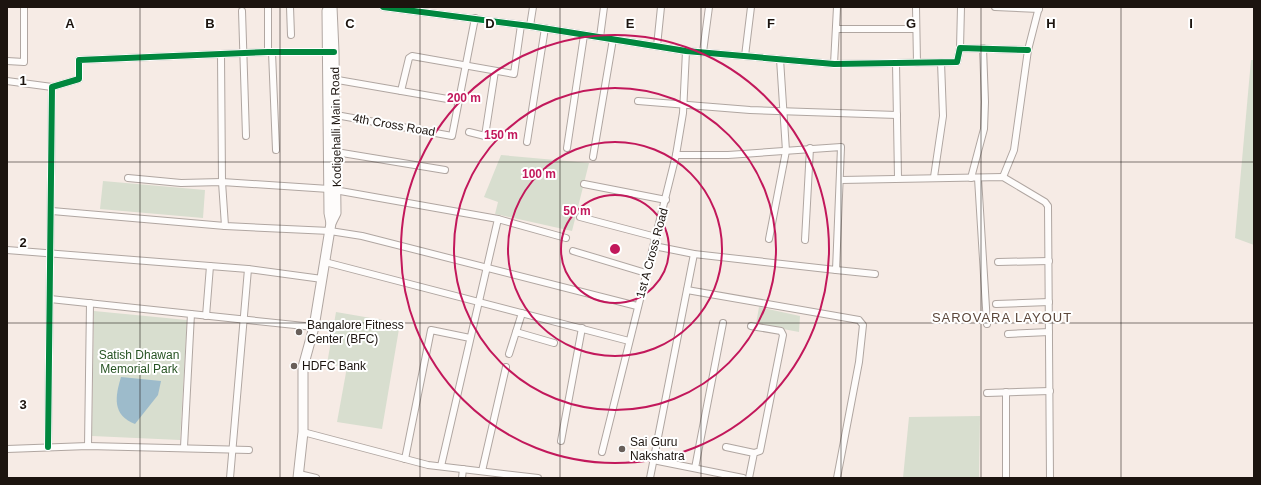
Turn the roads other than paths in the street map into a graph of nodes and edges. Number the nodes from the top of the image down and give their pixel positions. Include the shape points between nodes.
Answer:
1 (24, 7) edge
2 (268, 7) edge
3 (290, 7) edge
4 (331, 7) edge
5 (383, 7) edge
6 (533, 7) edge
7 (604, 7) edge
8 (661, 7) edge
9 (709, 7) edge
10 (751, 7) edge
11 (837, 7) edge
12 (916, 7) edge
13 (961, 7) edge
14 (995, 7) edge
15 (1039, 8) edge
16 (242, 11) dead end
17 (475, 18) junction
18 (521, 25) junction
19 (530, 26) junction
20 (545, 28) junction
21 (836, 29) junction
22 (916, 29) junction
23 (584, 34) junction
24 (291, 35) dead end
25 (600, 37) junction
26 (613, 39) junction
27 (657, 46) junction
28 (960, 48) junction
29 (983, 48) junction
30 (1028, 50) junction
31 (686, 51) junction
32 (270, 52) junction
33 (331, 52) junction
34 (703, 52) junction
35 (243, 54) junction
36 (220, 55) junction
37 (745, 56) junction
38 (780, 59) junction
39 (7, 61) edge
40 (941, 62) junction
41 (896, 63) junction
42 (917, 63) junction
43 (834, 64) junction
44 (466, 66) junction
45 (495, 71) junction
46 (332, 79) junction
47 (7, 81) edge
48 (52, 87) junction
49 (401, 91) junction
50 (459, 101) junction
51 (638, 101) dead end
52 (683, 106) junction
53 (783, 110) junction
54 (336, 115) junction
55 (897, 115) junction
56 (469, 132) dead end
57 (246, 136) dead end
58 (527, 142) dead end
59 (567, 148) dead end
60 (810, 148) junction
61 (276, 150) dead end
62 (786, 151) junction
63 (336, 152) junction
64 (676, 155) junction
65 (593, 157) dead end
66 (445, 170) dead end
67 (934, 177) junction
68 (1003, 177) junction
69 (128, 178) dead end
70 (898, 178) junction
71 (971, 178) junction
72 (978, 178) junction
73 (841, 180) junction
74 (222, 182) junction
75 (584, 184) dead end
76 (333, 190) junction
77 (666, 200) junction
78 (52, 211) junction
79 (580, 216) dead end
80 (498, 219) junction
81 (225, 226) junction
82 (330, 227) junction
83 (656, 237) junction
84 (566, 238) dead end
85 (769, 239) dead end
86 (805, 240) dead end
87 (654, 246) junction
88 (7, 250) edge
89 (573, 251) dead end
90 (51, 252) junction
91 (694, 254) junction
92 (1049, 261) junction
93 (325, 262) junction
94 (998, 262) dead end
95 (210, 266) junction
96 (248, 269) junction
97 (486, 269) junction
98 (836, 270) junction
99 (646, 273) junction
100 (875, 274) dead end
101 (322, 279) junction
102 (687, 290) junction
103 (50, 299) junction
104 (478, 302) junction
105 (1049, 302) junction
106 (90, 303) junction
107 (996, 304) dead end
108 (637, 306) junction
109 (522, 313) junction
110 (191, 314) junction
111 (206, 316) junction
112 (244, 320) junction
113 (723, 323) dead end
114 (987, 324) dead end
115 (751, 326) dead end
116 (314, 327) junction
117 (582, 328) junction
118 (516, 332) junction
119 (1049, 332) junction
120 (1008, 334) dead end
121 (470, 338) junction
122 (629, 341) junction
123 (554, 343) dead end
124 (510, 354) dead end
125 (506, 367) dead end
126 (1050, 390) junction
127 (1006, 392) junction
128 (987, 393) dead end
129 (303, 432) junction
130 (561, 441) dead end
131 (88, 446) junction
132 (48, 447) junction
133 (184, 447) junction
134 (726, 447) dead end
135 (7, 449) edge
136 (232, 450) junction
137 (248, 450) dead end
138 (602, 452) dead end
139 (754, 453) junction
140 (405, 459) junction
141 (653, 460) junction
142 (442, 466) junction
143 (696, 468) junction
144 (463, 469) junction
145 (482, 471) junction
146 (719, 475) edge
147 (298, 476) edge
148 (230, 478) edge
149 (316, 478) edge
150 (462, 478) edge
151 (538, 478) edge
152 (650, 478) edge
153 (744, 478) edge
154 (749, 478) edge
155 (837, 478) edge
156 (1006, 478) edge
157 (1050, 478) edge

1 - 39 street via 24,62
2 - 32 street
3 - 24 street
4 - 33 street, Kodigehalli Main Road
5 - 17 street
6 - 19 street
7 - 25 street
8 - 27 street
9 - 34 street
10 - 37 street
11 - 21 street
12 - 22 street
13 - 28 street
14 - 15 street
15 - 30 street
16 - 35 street
17 - 18 street
17 - 44 street
18 - 19 street
18 - 45 street via 514,74
19 - 20 street
20 - 23 street
20 - 58 street
21 - 22 street
21 - 43 street
22 - 42 street
23 - 25 street
23 - 59 street
25 - 26 street
26 - 27 street
26 - 65 street
27 - 31 street
28 - 29 street
28 - 40 street via 957,62
29 - 30 street
29 - 71 street via 984,129
30 - 68 street via 1014,150
31 - 34 street
31 - 52 street, 1st A Cross Road
32 - 33 street
32 - 35 street
32 - 61 street
33 - 46 street, Kodigehalli Main Road
34 - 37 street
35 - 36 street
35 - 57 street
36 - 48 street via 79,60 79,79
36 - 74 street
37 - 38 street
38 - 43 street
38 - 53 street
40 - 42 street
40 - 67 street via 943,116
41 - 42 street
41 - 43 street
41 - 55 street
44 - 45 street
44 - 49 street via 412,56 409,58
44 - 50 street
45 - 56 street via 485,136
46 - 49 street
46 - 54 street, Kodigehalli Main Road
46 - 76 street, Kodigehalli Main Road
47 - 48 street
48 - 78 street
49 - 50 street
50 - 54 street, 4th Cross Road via 452,136
51 - 52 street
52 - 53 street
52 - 64 street, 1st A Cross Road
53 - 55 street
53 - 62 street
54 - 63 street, Kodigehalli Main Road
55 - 70 street
60 - 62 street
60 - 73 street via 841,147
60 - 86 street
62 - 64 street
62 - 85 street
63 - 66 street
63 - 76 street, Kodigehalli Main Road
64 - 77 street, 1st A Cross Road
67 - 70 street
67 - 71 street
68 - 72 street
68 - 92 street via 1048,206
69 - 74 street via 180,183
70 - 73 street
71 - 72 street
72 - 114 street
73 - 98 street
74 - 76 street
74 - 81 street
75 - 77 street
76 - 80 street
76 - 82 street, Kodigehalli Main Road via 336,213
77 - 83 street, 1st A Cross Road
78 - 81 street
78 - 90 street
79 - 83 street
80 - 84 street
80 - 97 street
81 - 82 street
82 - 93 street, Kodigehalli Main Road
82 - 97 street
83 - 87 street, 1st A Cross Road
87 - 91 street
87 - 99 street, 1st A Cross Road
88 - 90 street
89 - 99 street
90 - 95 street
90 - 103 street
91 - 98 street
91 - 102 street
92 - 94 street
92 - 105 street
93 - 101 street, Kodigehalli Main Road
93 - 104 street
95 - 96 street
95 - 111 street
96 - 101 street
96 - 112 street
97 - 104 street
97 - 108 street
98 - 100 street
99 - 108 street, 1st A Cross Road
101 - 116 street, Kodigehalli Main Road
102 - 141 street
102 - 155 street via 859,320 863,324 859,362
103 - 106 street
103 - 132 street
104 - 109 street
104 - 121 street
105 - 107 street
105 - 119 street
106 - 110 street
106 - 131 street
108 - 122 street, 1st A Cross Road
109 - 117 street
109 - 118 street
110 - 111 street
110 - 133 street
111 - 112 street
112 - 116 street
112 - 136 street
113 - 143 street
115 - 139 street via 781,332 783,335 760,451
116 - 129 street, Kodigehalli Main Road via 303,367
117 - 122 street
117 - 130 street
118 - 123 street
118 - 124 street
119 - 120 street
119 - 126 street
121 - 140 street via 431,330
121 - 142 street
122 - 138 street, 1st A Cross Road
125 - 145 street
126 - 127 street
126 - 157 street
127 - 128 street
127 - 156 street
129 - 140 street
129 - 147 street, Kodigehalli Main Road
131 - 132 street
131 - 133 street
132 - 135 street
133 - 136 street
134 - 139 street
136 - 137 street
136 - 148 street
139 - 154 street
140 - 142 street
141 - 143 street
141 - 152 street
142 - 144 street
143 - 146 street
144 - 145 street
144 - 150 street
145 - 151 street
146 - 153 street
147 - 149 street

